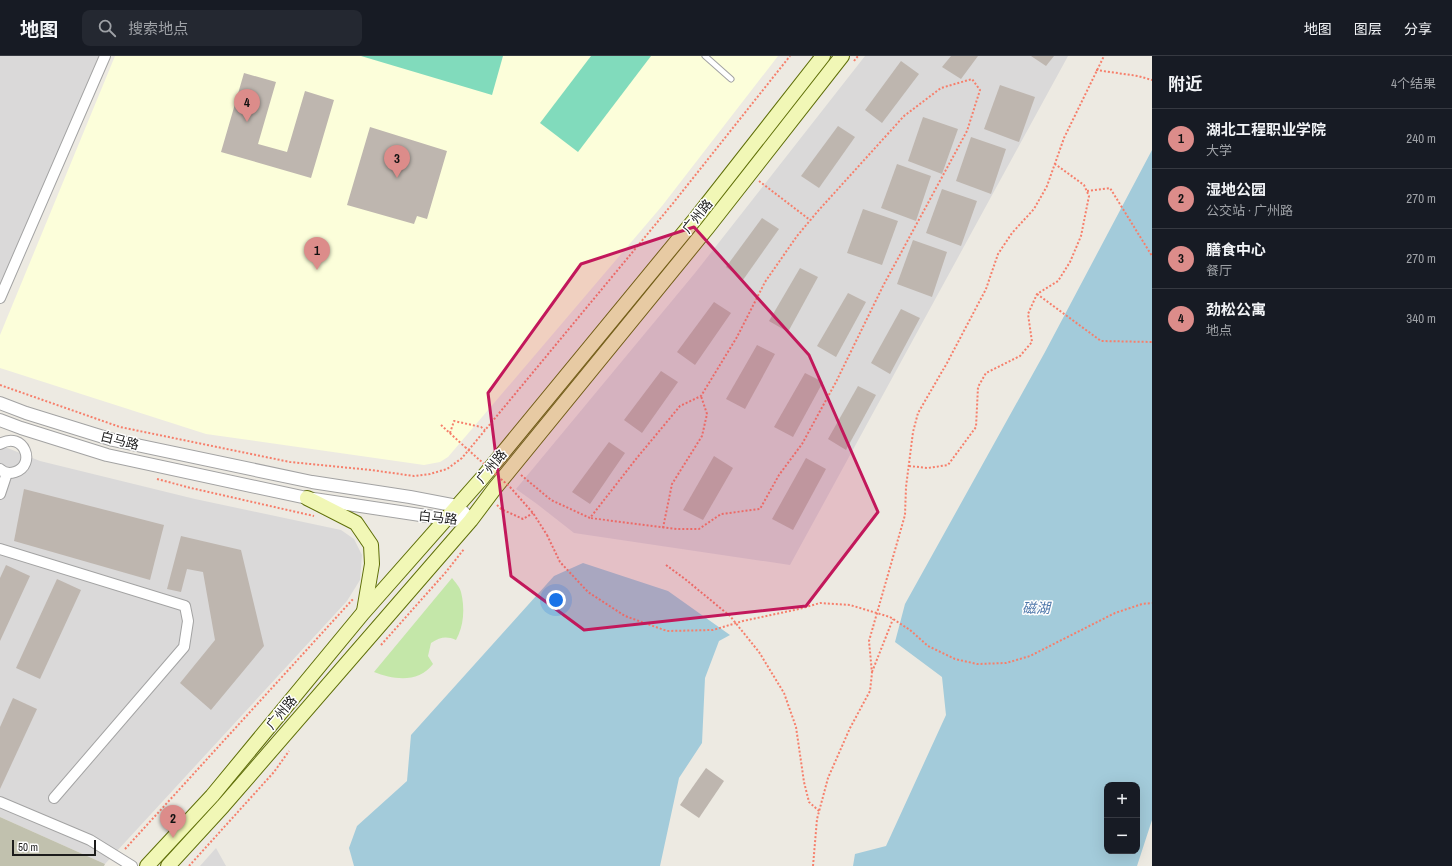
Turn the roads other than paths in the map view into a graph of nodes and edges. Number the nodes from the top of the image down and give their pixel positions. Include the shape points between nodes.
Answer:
1 (105, 56) edge
2 (705, 56) edge
3 (823, 56) edge
4 (842, 56) edge
5 (731, 79) dead end
6 (0, 298) edge
7 (0, 403) edge
8 (0, 420) edge
9 (0, 432) edge
10 (0, 444) edge
11 (33, 444) dead end
12 (26, 453) junction
13 (4, 471) edge
14 (0, 494) edge
15 (306, 498) junction
16 (457, 506) junction
17 (447, 519) junction
18 (471, 520) junction
19 (0, 549) edge
20 (363, 613) junction
21 (54, 798) dead end
22 (0, 802) edge
23 (132, 866) edge
24 (147, 866) edge
25 (168, 866) edge

1 - 6 street
2 - 5 lane
3 - 16 main road, 广州路 via 696,218
4 - 18 main road, 广州路 via 708,227
7 - 16 street, 白马路 via 113,440 312,482
8 - 15 street, 白马路 via 107,455
9 - 10 street
10 - 12 street via 10,440 16,441
11 - 12 street
12 - 13 street via 22,468 13,473
13 - 14 street
15 - 17 street, 白马路
15 - 20 main road via 356,523 371,545 372,564
16 - 17 main road, 广州路
16 - 18 street, 白马路
17 - 18 street, 白马路
17 - 20 main road, 广州路
18 - 25 main road, 广州路
19 - 21 street via 185,606 188,621 184,647
20 - 24 main road, 广州路 via 212,796
22 - 23 street via 90,840

